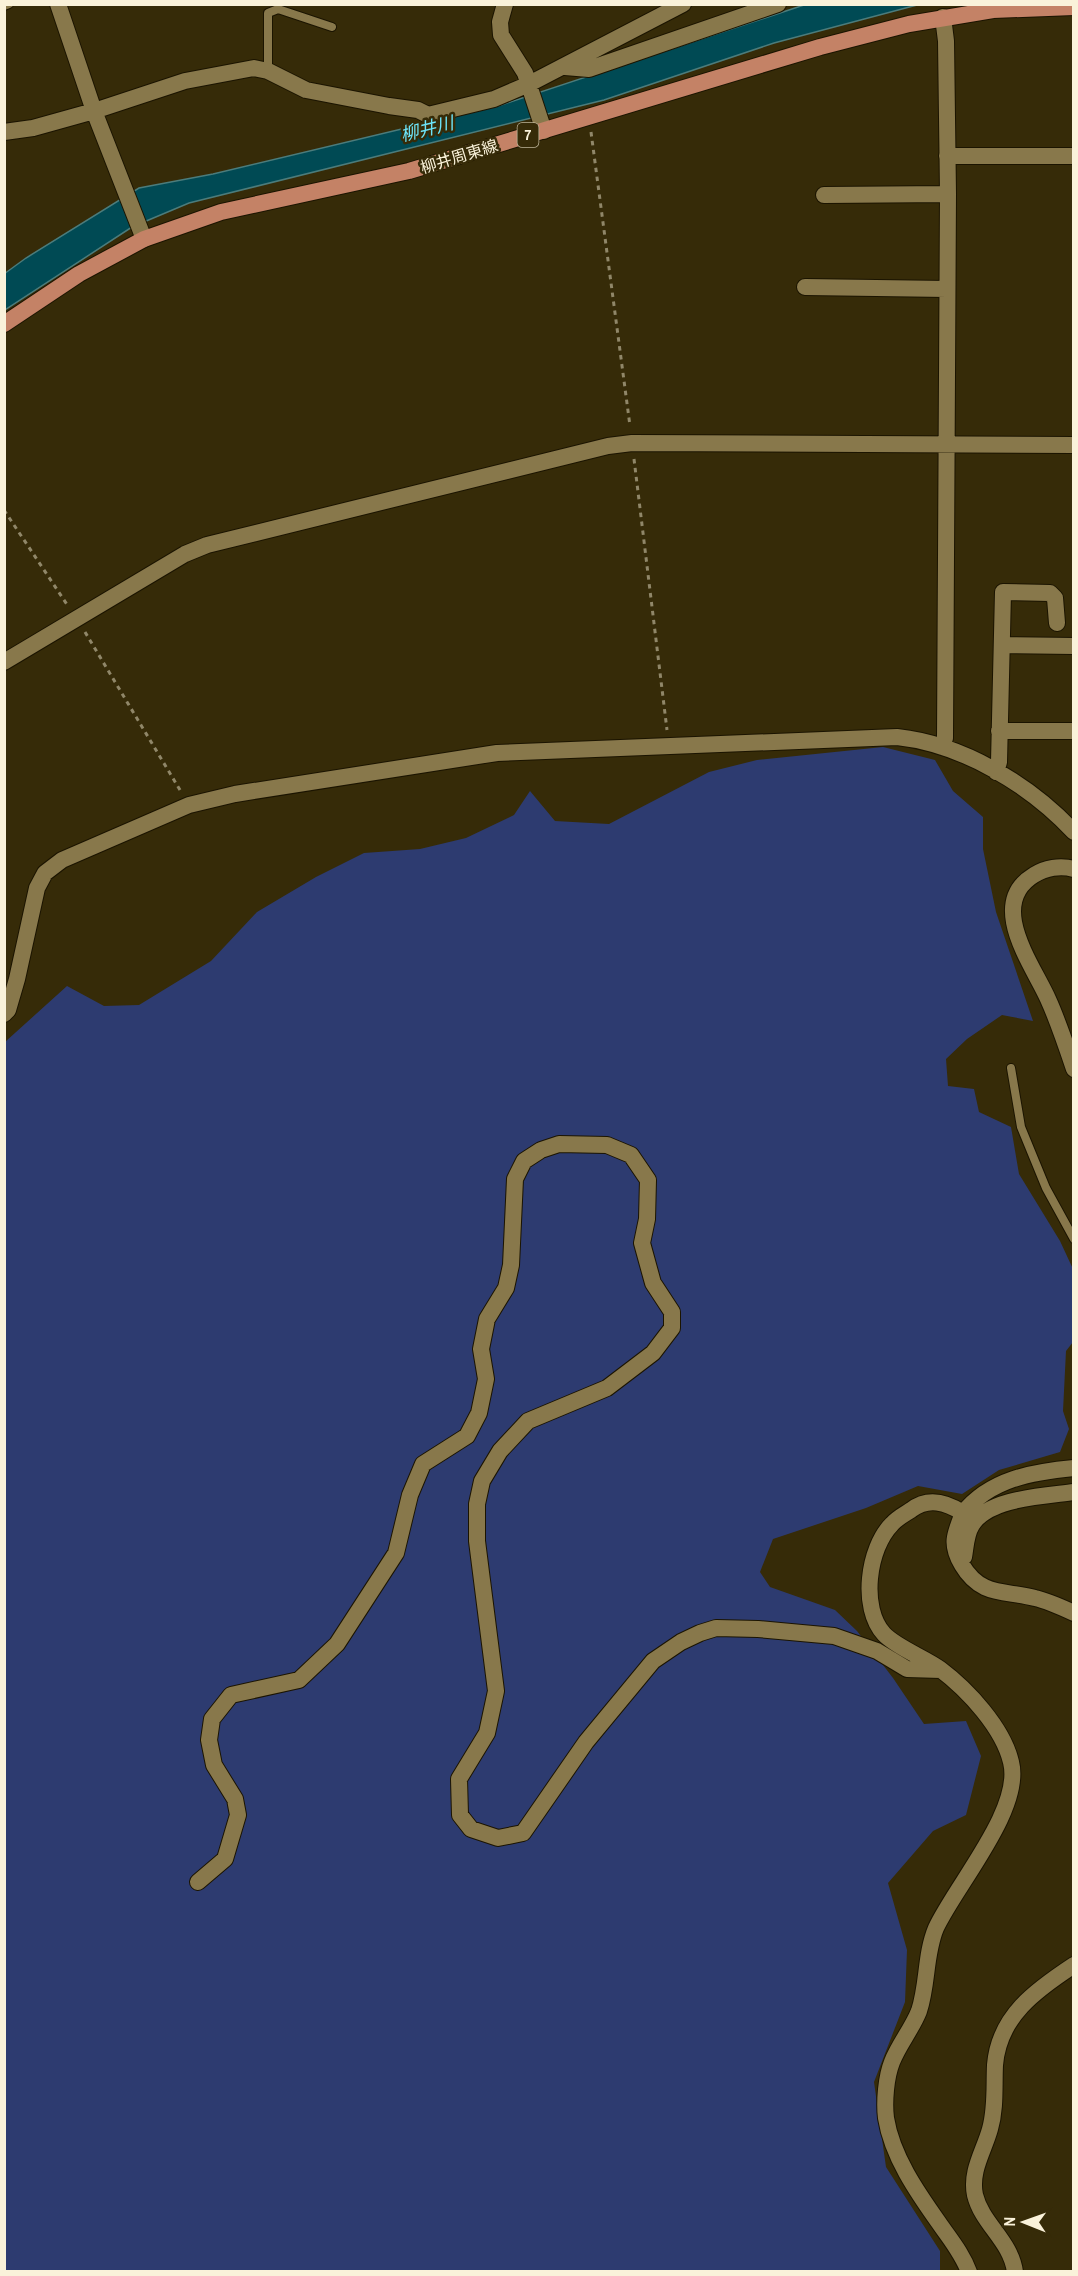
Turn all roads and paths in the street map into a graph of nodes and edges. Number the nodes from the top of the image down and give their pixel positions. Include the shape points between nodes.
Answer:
1 (9, 4) edge
2 (58, 4) edge
3 (505, 4) edge
4 (683, 4) edge
5 (778, 4) edge
6 (4, 6) edge
7 (992, 7) edge
8 (1074, 7) edge
9 (943, 17) junction
10 (332, 27) dead end
11 (566, 67) junction
12 (268, 71) junction
13 (530, 87) junction
14 (94, 111) junction
15 (588, 117) junction
16 (543, 126) junction
17 (4, 132) edge
18 (947, 156) junction
19 (1074, 156) edge
20 (948, 194) junction
21 (824, 195) dead end
22 (142, 235) junction
23 (805, 286) dead end
24 (947, 289) junction
25 (4, 324) edge
26 (632, 443) junction
27 (946, 444) junction
28 (1074, 445) edge
29 (4, 510) edge
30 (76, 618) junction
31 (1057, 623) dead end
32 (1002, 645) junction
33 (1074, 646) edge
34 (4, 662) edge
35 (999, 730) junction
36 (1074, 732) edge
37 (667, 747) junction
38 (942, 747) junction
39 (996, 772) junction
40 (189, 805) junction
41 (1074, 832) edge
42 (1074, 869) edge
43 (4, 1014) edge
44 (1011, 1068) dead end
45 (1074, 1069) edge
46 (1074, 1239) edge
47 (1074, 1468) edge
48 (1074, 1492) edge
49 (963, 1514) junction
50 (963, 1567) junction
51 (1074, 1613) edge
52 (941, 1670) junction
53 (198, 1882) dead end
54 (1074, 1965) edge
55 (969, 2271) edge
56 (1015, 2271) edge

1 - 6 lane
2 - 14 street
3 - 13 street via 501,35
4 - 11 street
5 - 11 street via 589,69
7 - 8 main road, 柳井周東線 / 7
7 - 9 main road, 柳井周東線 / 7
9 - 15 main road, 柳井周東線 / 7 via 820,47
9 - 18 street
10 - 12 lane via 278,9 268,13
11 - 13 street
12 - 13 street via 306,90 428,115
12 - 14 street via 237,70 185,81
13 - 16 street
14 - 17 street
14 - 22 street
15 - 16 main road, 柳井周東線 / 7
15 - 26 path
16 - 22 main road, 柳井周東線 / 7 via 409,171 220,212
18 - 19 street
18 - 20 street
20 - 21 street
20 - 24 street
22 - 25 main road, 柳井周東線 / 7
23 - 24 street
24 - 27 street
26 - 27 street
26 - 30 street via 207,545
26 - 37 path
27 - 28 street
27 - 38 street
29 - 30 path
30 - 34 street
30 - 40 path
31 - 32 street via 1055,598 1050,593 1003,592
32 - 33 street
32 - 35 street
35 - 36 street
35 - 39 street
37 - 38 street via 897,737
37 - 40 street via 497,753 235,794
38 - 39 street
39 - 41 street via 1034,796
40 - 43 street via 62,860 45,873 37,888 17,979
42 - 45 street via 1041,871 1028,879 1017,892 1012,912 1014,929 1049,1000
44 - 46 lane via 1021,1127 1046,1188
47 - 49 street via 1007,1480 980,1495
48 - 50 street via 1016,1500 985,1512 972,1524 967,1536
49 - 50 street via 956,1529 954,1551
49 - 52 street via 935,1501 917,1505 891,1524 875,1552 870,1574 873,1617 884,1635
50 - 51 street via 970,1579 982,1587 1035,1598
52 - 53 street via 907,1670 877,1651 834,1636 716,1628 681,1642 653,1661 586,1742 523,1833 498,1838 471,1829 460,1815 459,1779 487,1733 496,1691 477,1541 477,1504 482,1481 500,1451 528,1421 607,1388 653,1353 672,1328 672,1312 653,1283 642,1243 648,1180 631,1155 606,1144 559,1144 524,1161 515,1179 512,1265 506,1288 487,1319 481,1349 486,1379 479,1413 467,1436 423,1464 410,1496 396,1553 337,1644 299,1680 231,1695 212,1719 209,1740 214,1765 235,1799 238,1815 225,1859
52 - 55 street via 978,1705 1004,1742 1012,1764 1011,1789 1002,1815 936,1928 918,2013 891,2063 886,2117 893,2145 917,2192
54 - 56 street via 1021,2004 997,2050 994,2111 975,2172 975,2193 979,2209 1004,2242

